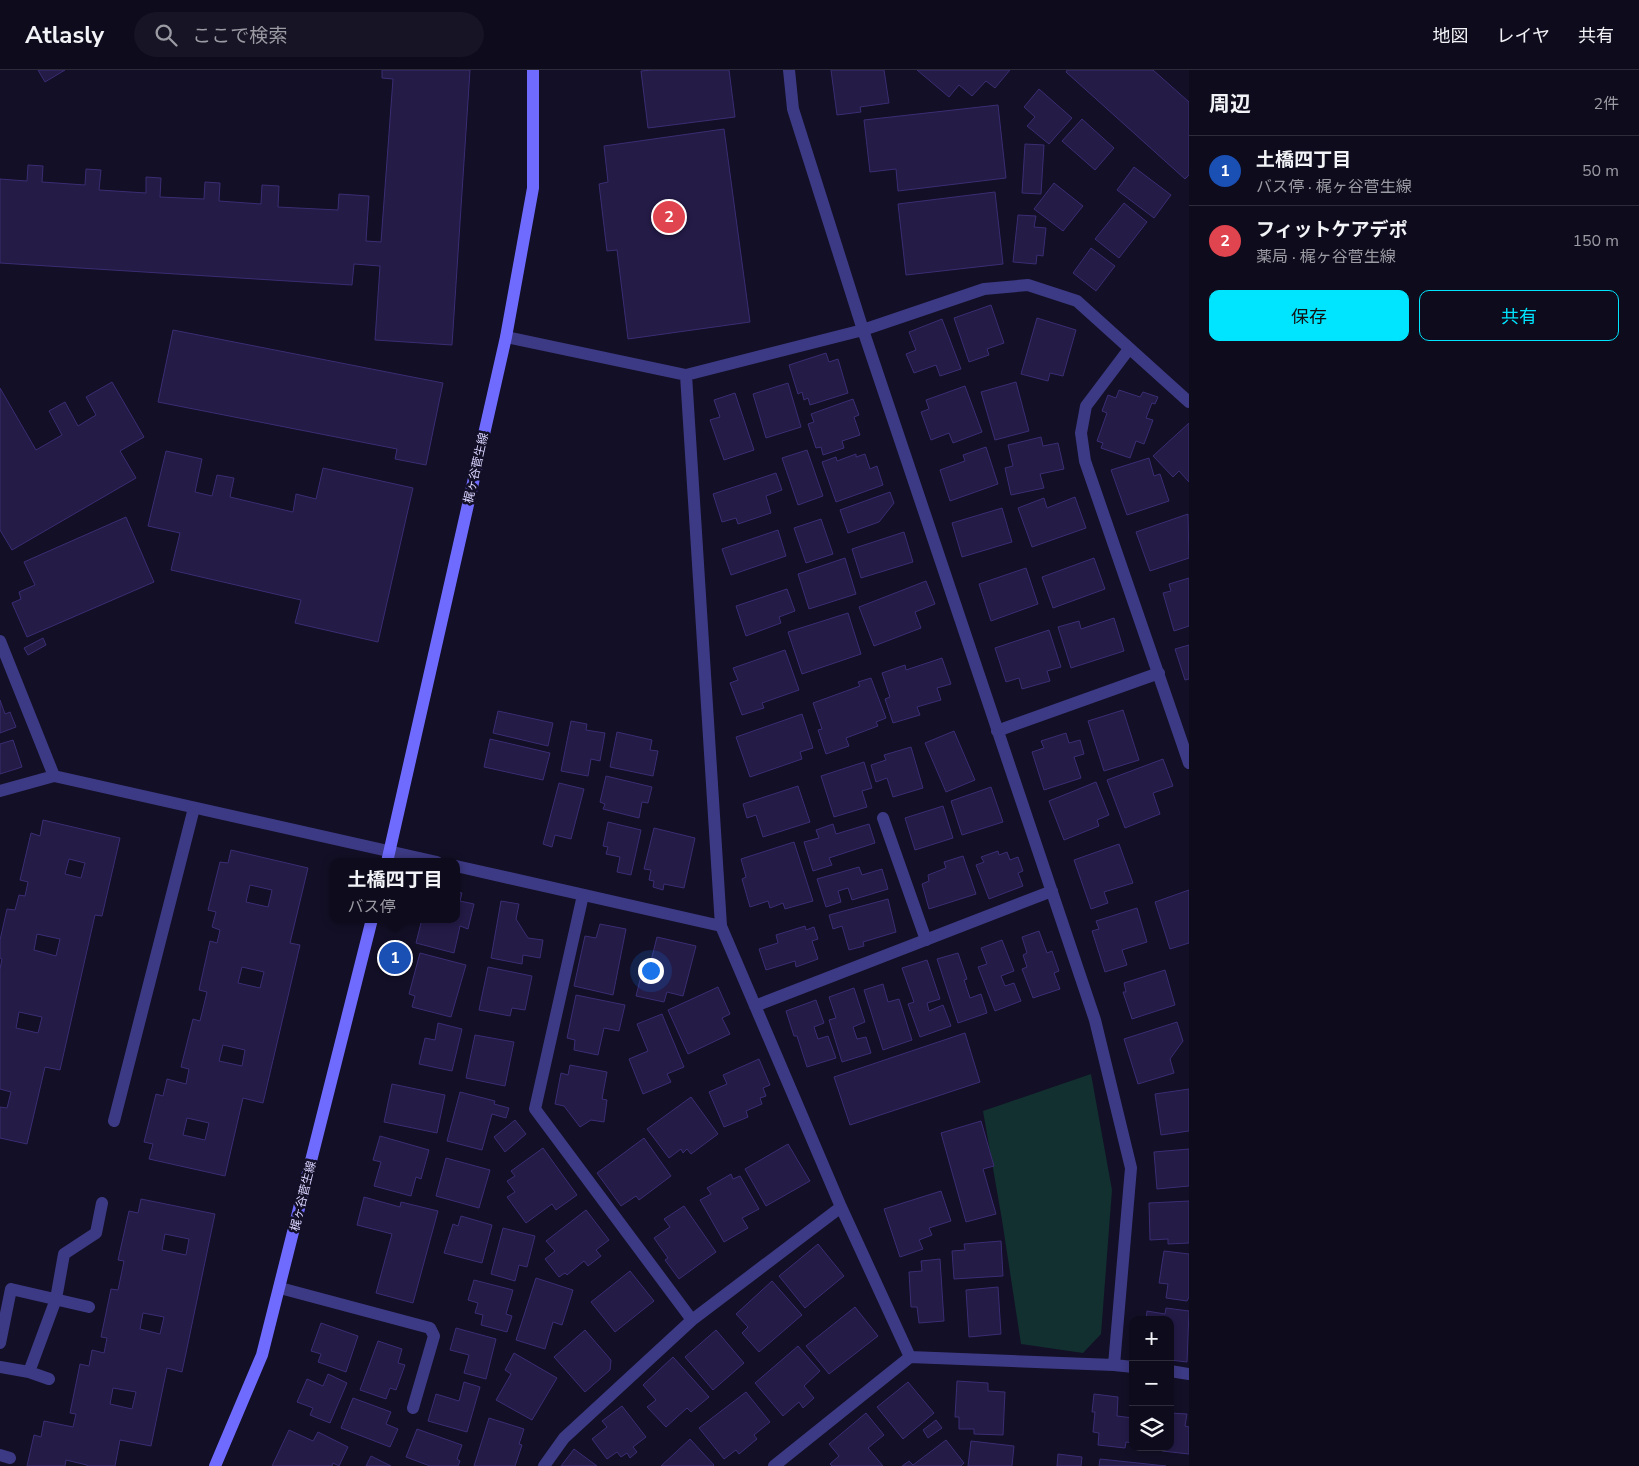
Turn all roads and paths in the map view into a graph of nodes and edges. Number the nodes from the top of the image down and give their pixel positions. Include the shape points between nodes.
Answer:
1 (533, 70) edge
2 (789, 70) edge
3 (863, 330) junction
4 (506, 337) junction
5 (1129, 348) junction
6 (686, 375) junction
7 (1189, 402) edge
8 (0, 641) edge
9 (1159, 672) junction
10 (997, 731) junction
11 (1189, 763) edge
12 (54, 776) junction
13 (0, 790) edge
14 (194, 808) junction
15 (883, 818) dead end
16 (388, 856) edge
17 (404, 858) edge
18 (460, 867) edge
19 (1052, 891) junction
20 (583, 895) junction
21 (371, 923) edge
22 (721, 926) junction
23 (926, 940) junction
24 (755, 1006) junction
25 (114, 1121) dead end
26 (102, 1203) dead end
27 (841, 1207) junction
28 (280, 1288) junction
29 (56, 1299) junction
30 (89, 1306) dead end
31 (692, 1320) junction
32 (0, 1343) edge
33 (910, 1357) junction
34 (1114, 1365) junction
35 (0, 1367) edge
36 (1129, 1367) edge
37 (29, 1372) junction
38 (1174, 1372) edge
39 (1189, 1374) edge
40 (50, 1378) dead end
41 (413, 1408) dead end
42 (215, 1466) edge
43 (544, 1466) edge
44 (774, 1466) edge

1 - 4 street, 梶ヶ谷菅生線 via 533,188
2 - 3 street via 793,109
3 - 5 street via 984,289 1028,284 1077,301
3 - 6 street
3 - 10 street
4 - 6 street
4 - 16 street, 梶ヶ谷菅生線
5 - 7 street
5 - 9 street via 1086,406 1081,433 1086,461
6 - 22 street
8 - 12 street
9 - 10 street
9 - 11 street
10 - 19 street
12 - 13 street
12 - 14 street
14 - 16 street
14 - 25 street
15 - 23 street
16 - 17 street
18 - 20 street
19 - 23 street
19 - 34 street via 1095,1020 1131,1168
20 - 22 street
20 - 31 street via 534,1109
21 - 28 street, 梶ヶ谷菅生線
22 - 24 street
23 - 24 street
24 - 27 street
26 - 29 street via 96,1233 64,1254
27 - 31 street
27 - 33 street
28 - 41 street via 430,1328 434,1336
28 - 42 street, 梶ヶ谷菅生線 via 262,1355
29 - 30 street
29 - 32 street via 11,1289
29 - 37 street
31 - 43 street via 564,1438
33 - 34 street
33 - 44 street
34 - 36 street
35 - 37 street
37 - 40 street
38 - 39 street

